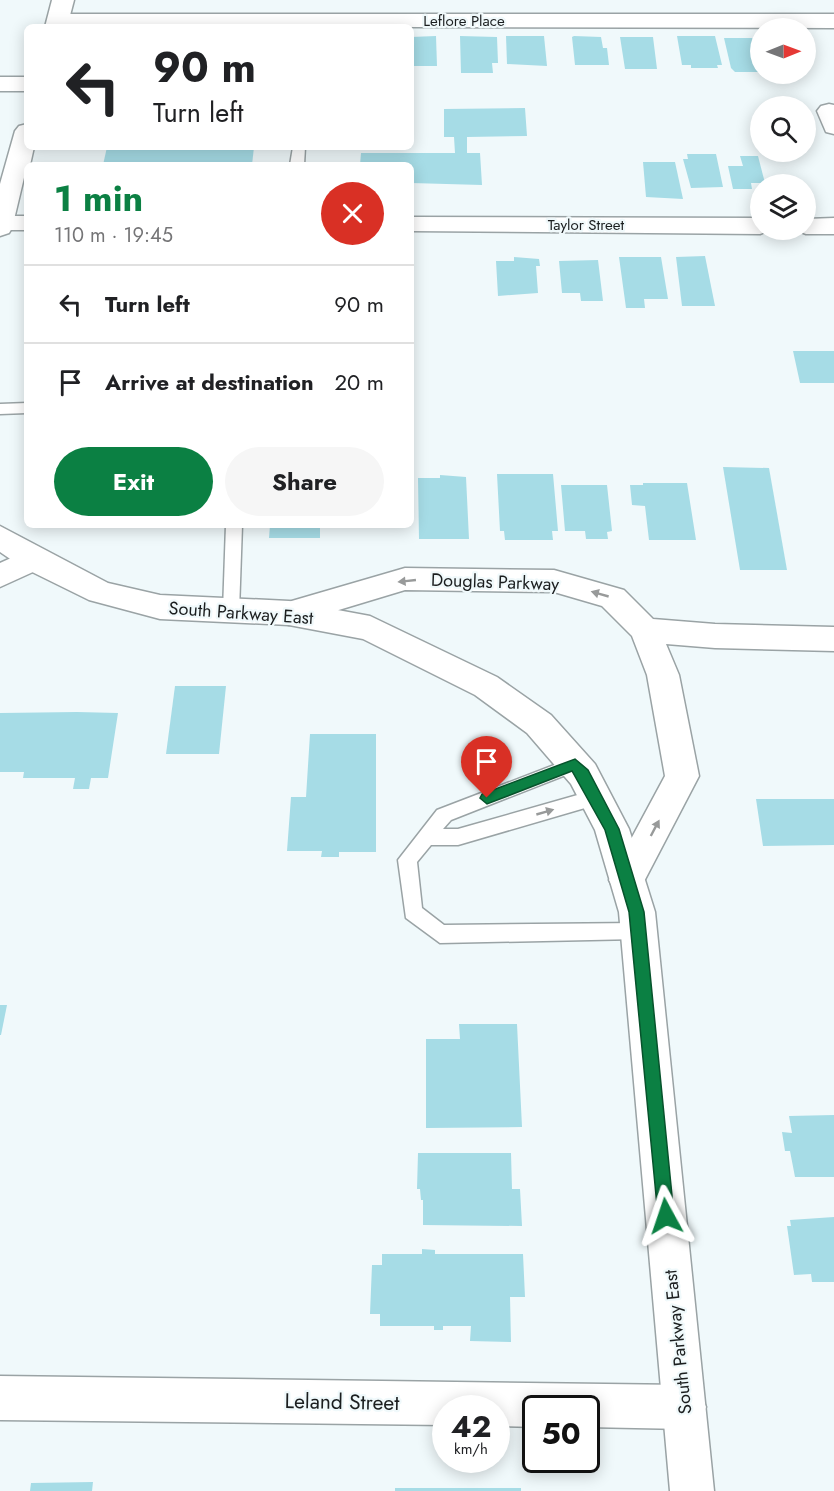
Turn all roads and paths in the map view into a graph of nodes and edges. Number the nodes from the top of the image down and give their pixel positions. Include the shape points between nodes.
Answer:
1 (59, 16) edge
2 (834, 21) edge
3 (0, 84) edge
4 (24, 84) edge
5 (24, 142) edge
6 (24, 223) edge
7 (414, 224) edge
8 (1, 225) edge
9 (750, 226) edge
10 (816, 226) edge
11 (834, 226) edge
12 (24, 408) edge
13 (0, 409) edge
14 (234, 528) edge
15 (0, 537) edge
16 (33, 559) junction
17 (0, 576) edge
18 (231, 611) junction
19 (290, 613) junction
20 (645, 630) junction
21 (834, 639) edge
22 (575, 764) junction
23 (596, 798) junction
24 (427, 837) junction
25 (627, 880) junction
26 (638, 931) junction
27 (0, 1398) edge
28 (684, 1407) junction
29 (692, 1491) edge

1 - 2 street, Leflore Place
3 - 4 street
5 - 8 street
6 - 8 street
7 - 9 street, Taylor Street
10 - 11 street
12 - 13 lane
14 - 18 lane
15 - 16 street, South Parkway East
16 - 17 street
16 - 18 street, South Parkway East via 100,592 160,607
18 - 19 street, South Parkway East
20 -> 19 street, Douglas Parkway via 613,598 554,581 405,579
19 - 22 street, South Parkway East via 370,628 486,686 540,724
20 - 21 street
25 -> 20 street via 682,776 663,675
22 - 23 street, South Parkway East
22 - 24 lane via 444,815
24 -> 23 lane via 458,837
23 - 25 street, South Parkway East via 612,829
24 - 26 lane via 407,860 413,912 440,934
25 - 26 street, South Parkway East
26 - 28 street, South Parkway East
27 - 28 street, Leland Street
28 - 29 street, South Parkway East

